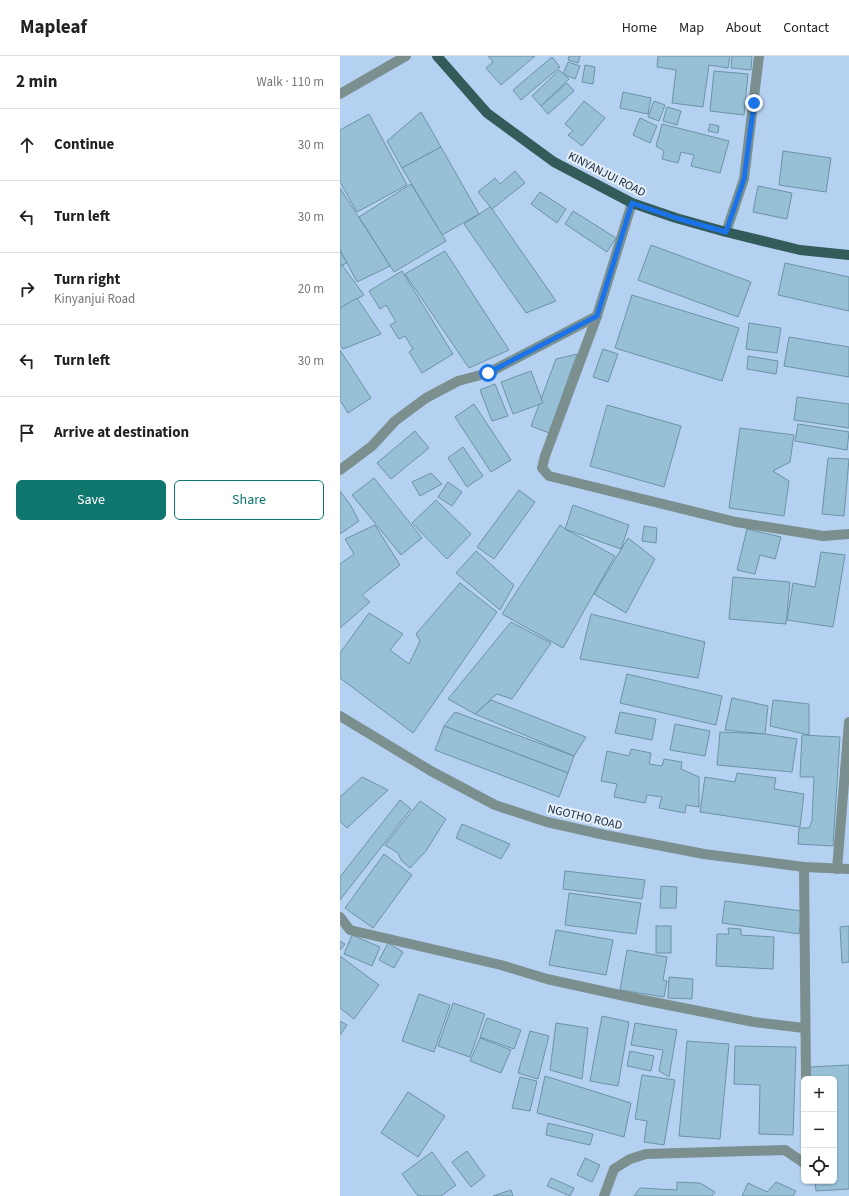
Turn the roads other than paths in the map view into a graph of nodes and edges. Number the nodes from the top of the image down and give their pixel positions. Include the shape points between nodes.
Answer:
1 (406, 56) edge
2 (437, 56) edge
3 (760, 56) edge
4 (340, 94) edge
5 (632, 203) junction
6 (726, 232) junction
7 (849, 255) edge
8 (597, 316) junction
9 (340, 470) edge
10 (849, 534) edge
11 (340, 716) edge
12 (849, 722) edge
13 (804, 867) junction
14 (838, 869) junction
15 (849, 869) edge
16 (340, 917) edge
17 (804, 1028) junction
18 (806, 1076) edge
19 (801, 1161) edge
20 (604, 1196) edge

1 - 4 street
2 - 5 main road, KINYANJUI ROAD via 487,113 554,162
3 - 6 street via 744,179
5 - 6 main road, KINYANJUI ROAD
5 - 8 street
6 - 7 main road, KINYANJUI ROAD via 800,250
8 - 9 street via 488,373 458,381 426,398 395,421 372,446
8 - 10 street via 545,456 542,468 549,476 736,522 823,536
11 - 13 street, NGOTHO ROAD via 495,806 547,822 605,835 704,854
12 - 14 street
13 - 14 street, NGOTHO ROAD
13 - 17 street
14 - 15 street, NGOTHO ROAD
16 - 17 street via 350,930 501,965 547,979 754,1022
17 - 18 street
19 - 20 street via 785,1150 646,1154 630,1159 614,1169

